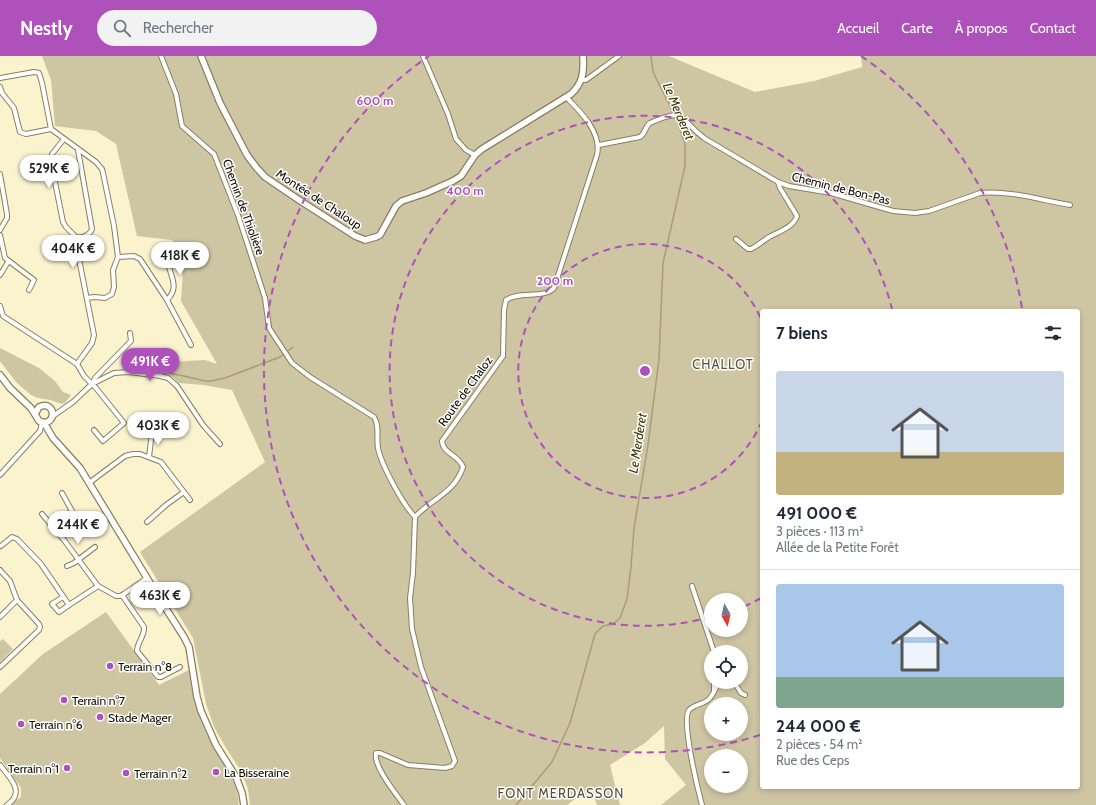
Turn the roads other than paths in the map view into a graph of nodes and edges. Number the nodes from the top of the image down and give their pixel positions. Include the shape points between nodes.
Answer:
1 (161, 56) edge
2 (201, 56) edge
3 (423, 56) edge
4 (583, 56) edge
5 (619, 56) edge
6 (0, 78) edge
7 (582, 80) junction
8 (0, 87) edge
9 (567, 98) junction
10 (51, 129) junction
11 (64, 139) junction
12 (599, 145) junction
13 (78, 150) junction
14 (475, 155) junction
15 (0, 174) edge
16 (778, 182) junction
17 (1070, 205) dead end
18 (0, 230) edge
19 (0, 235) edge
20 (76, 237) junction
21 (736, 239) dead end
22 (167, 249) dead end
23 (118, 258) junction
24 (8, 262) junction
25 (0, 275) edge
26 (29, 290) dead end
27 (87, 298) junction
28 (167, 300) junction
29 (0, 306) edge
30 (130, 333) dead end
31 (190, 345) dead end
32 (77, 364) junction
33 (0, 375) edge
34 (92, 384) junction
35 (25, 401) junction
36 (39, 406) junction
37 (51, 408) junction
38 (63, 408) junction
39 (35, 414) junction
40 (52, 417) junction
41 (43, 423) junction
42 (94, 430) dead end
43 (40, 431) junction
44 (49, 431) junction
45 (166, 433) dead end
46 (53, 438) junction
47 (220, 444) dead end
48 (149, 457) junction
49 (0, 476) edge
50 (89, 483) junction
51 (184, 492) junction
52 (62, 493) dead end
53 (190, 500) dead end
54 (42, 514) dead end
55 (415, 517) junction
56 (148, 522) dead end
57 (50, 524) junction
58 (1, 546) dead end
59 (95, 547) dead end
60 (79, 559) junction
61 (67, 566) dead end
62 (0, 570) edge
63 (8, 570) dead end
64 (4, 574) junction
65 (147, 578) junction
66 (98, 586) junction
67 (692, 586) dead end
68 (122, 596) junction
69 (63, 597) junction
70 (17, 600) junction
71 (69, 605) junction
72 (0, 617) edge
73 (712, 645) edge
74 (0, 667) edge
75 (180, 667) dead end
76 (714, 689) edge
77 (716, 689) edge
78 (738, 689) edge
79 (714, 694) junction
80 (745, 696) dead end
81 (0, 765) edge
82 (7, 805) edge
83 (244, 805) edge
84 (404, 805) edge
85 (702, 805) edge

1 - 55 street, Chemin de Thiolière via 176,94 182,126 214,154 238,215 263,292 269,328 292,363 374,417 377,423 379,453 405,505
2 - 14 main road, Montée de Chaloup via 220,103 256,168 302,202 365,240 380,235 396,206 402,201 461,176
3 - 14 street via 456,139
4 - 7 main road
5 - 7 street via 586,80
6 - 10 street via 39,73
7 - 9 main road, Montée de Chaloup
8 - 10 street via 14,108 20,132 26,134
9 - 12 street via 590,126
9 - 14 main road, Montée de Chaloup
10 - 11 street
11 - 13 street
11 - 20 street via 52,154 51,162 63,222
12 - 16 street, Chemin de Bon-Pas via 640,136 648,124 674,114 684,119 704,138
12 - 55 street, Route de Chaloz via 598,155 554,288 548,292 515,296 506,300 503,356 442,440 445,449 460,461 462,471 451,488
13 - 20 street via 92,229 84,236
13 - 23 street via 102,169
15 - 18 street via 7,214
16 - 17 street, Chemin de Bon-Pas via 904,213 929,211 980,192 1001,192
16 - 21 street via 797,216 796,219 751,250
19 - 24 street
20 - 27 street
22 - 28 street via 172,257 168,264 174,290
23 - 27 street via 112,270 112,294 106,298
23 - 28 street via 130,255 137,257
24 - 25 street
24 - 26 street via 34,280
27 - 32 street via 94,339
28 - 31 street
29 - 32 street via 3,316
30 - 34 street via 131,341
32 - 34 street
33 - 35 main road
34 - 38 street
34 - 42 street via 124,422 103,440
34 - 47 street via 122,371 168,378 177,386 203,425
35 - 36 main road
35 - 39 main road
36 - 37 main road
36 - 39 main road
37 - 38 street
37 - 40 main road
38 - 40 street
39 - 41 main road
40 - 41 main road
40 - 46 main road
41 - 43 street
41 - 44 main road
43 - 44 street
43 - 49 street
44 - 46 main road
45 - 48 street via 152,432
46 - 50 main road via 80,468
48 - 50 street via 133,454 125,456
48 - 51 street via 161,462
50 - 65 main road
51 - 53 street
51 - 56 street
52 - 57 street via 72,511
54 - 57 street
55 - 84 street via 410,598 412,628 421,667 455,761 452,766 445,768 408,765 376,753 375,758 380,769
57 - 60 street
58 - 69 street via 12,537 17,539 41,564
59 - 60 street
60 - 61 street
60 - 66 street
62 - 64 street
63 - 64 street
64 - 70 street via 10,581
65 - 68 street
65 - 83 main road via 189,647 201,711 216,744 236,777
66 - 68 street via 116,596
66 - 71 street
67 - 73 street
68 - 75 street via 144,627 137,651 152,671 161,677
69 - 71 street
69 - 71 street via 52,604 59,612
70 - 72 street
70 - 74 street via 40,627
76 - 79 street
77 - 79 street
78 - 80 street
79 - 85 street via 707,701 690,709 687,714 694,772
81 - 82 street via 17,792 15,798

